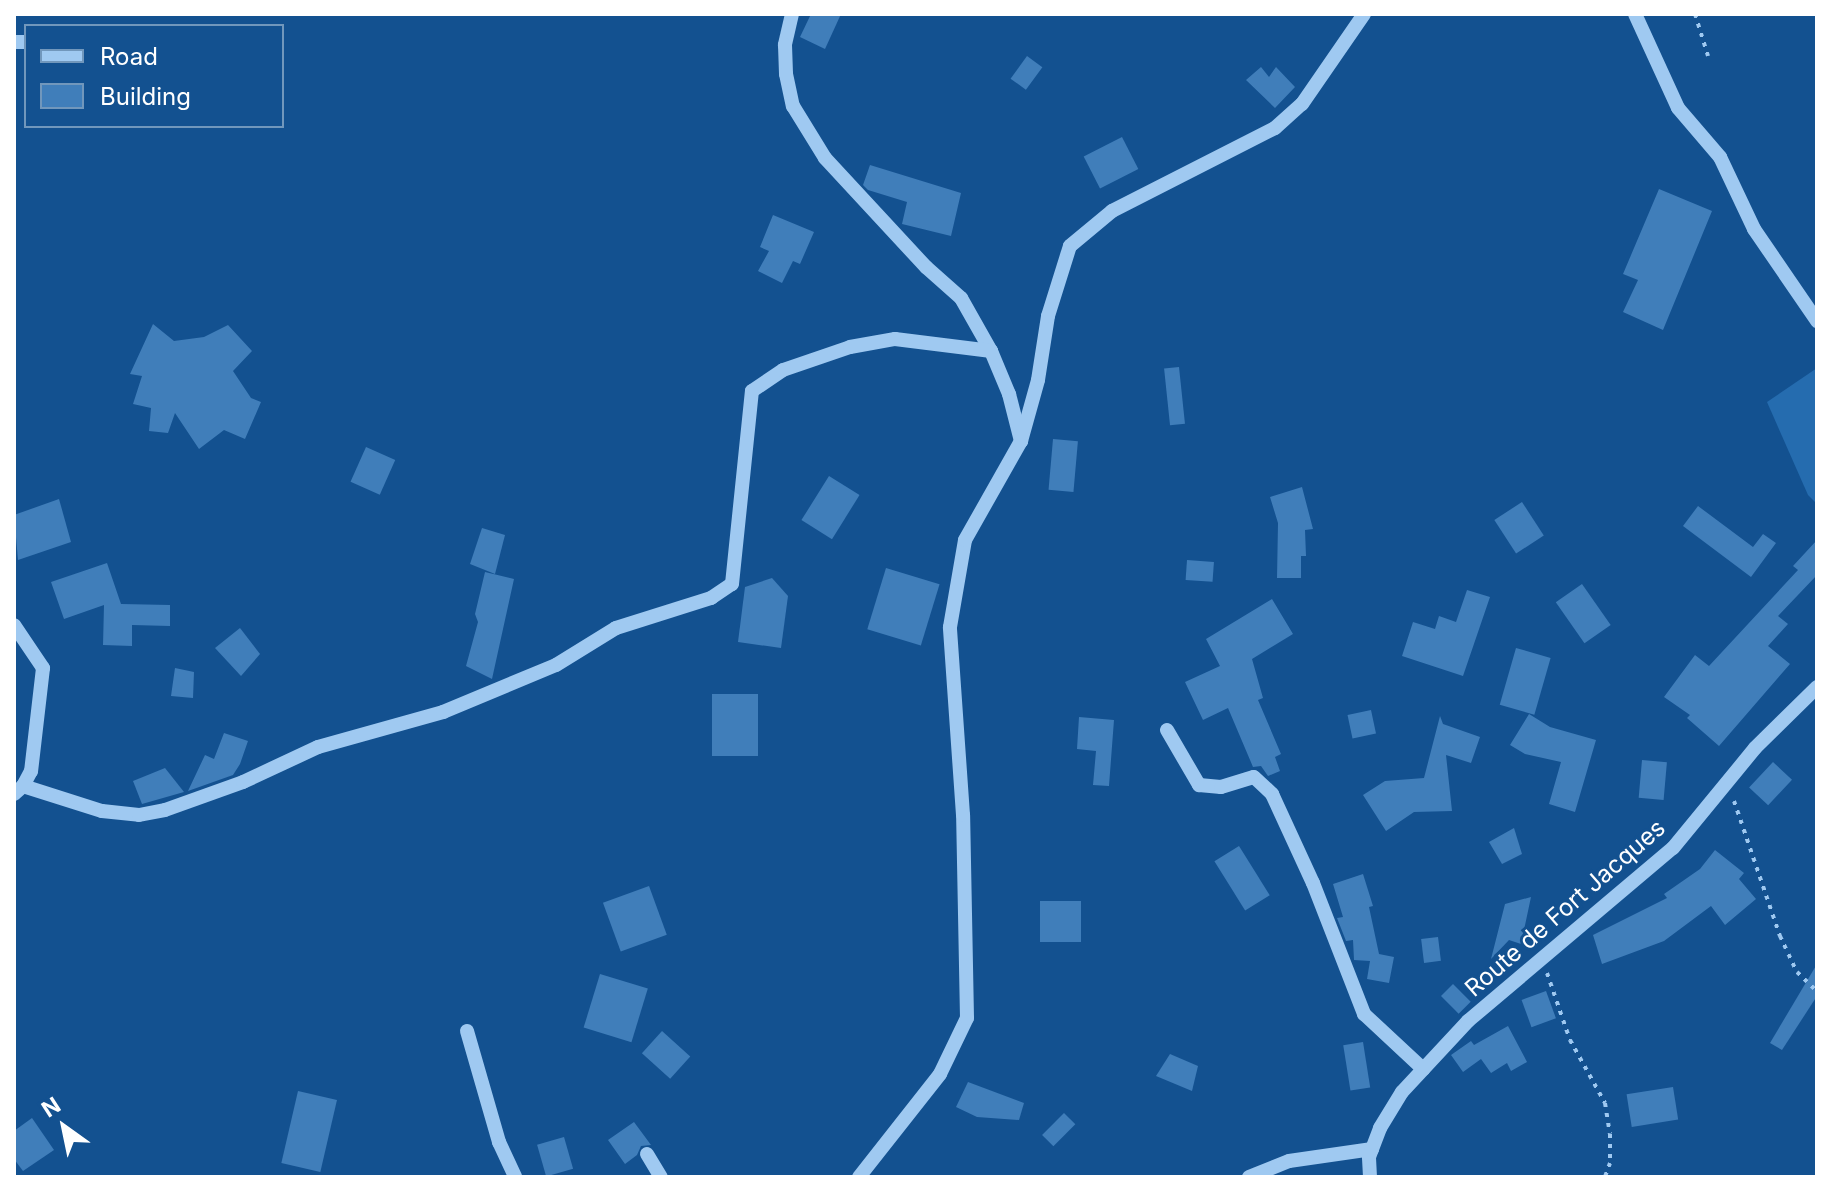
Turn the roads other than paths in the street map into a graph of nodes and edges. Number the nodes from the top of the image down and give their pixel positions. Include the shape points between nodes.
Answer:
1 (792, 14) edge
2 (1364, 14) edge
3 (1635, 14) edge
4 (1817, 321) edge
5 (991, 351) junction
6 (1021, 441) junction
7 (14, 625) edge
8 (1817, 687) edge
9 (1167, 730) dead end
10 (19, 790) edge
11 (467, 1031) dead end
12 (1423, 1069) junction
13 (1372, 1149) junction
14 (647, 1154) dead end
15 (515, 1177) edge
16 (661, 1177) edge
17 (859, 1177) edge
18 (1249, 1177) edge
19 (1370, 1177) edge

1 - 5 street via 786,74 793,106 811,140 926,267 961,298
2 - 6 street via 1302,104 1275,128 1112,211 1070,246 1048,316
3 - 4 street via 1678,108 1720,157 1754,229
5 - 6 street
5 - 10 street via 895,339 850,347 783,370 752,391 732,584 711,598 616,628 556,665 443,712 328,743 165,810 139,815 102,811
6 - 17 street via 965,540 950,627 964,829 967,1018 940,1074
7 - 10 street via 43,668 31,771
8 - 12 street, Route de Fort Jacques via 1755,748 1673,848 1468,1021
9 - 12 street via 1199,785 1221,787 1254,777 1272,794 1364,1014
11 - 15 street via 499,1142
12 - 13 street, Route de Fort Jacques via 1402,1092
13 - 18 street via 1289,1161
13 - 19 street, Route de Fort Jacques
14 - 16 street

